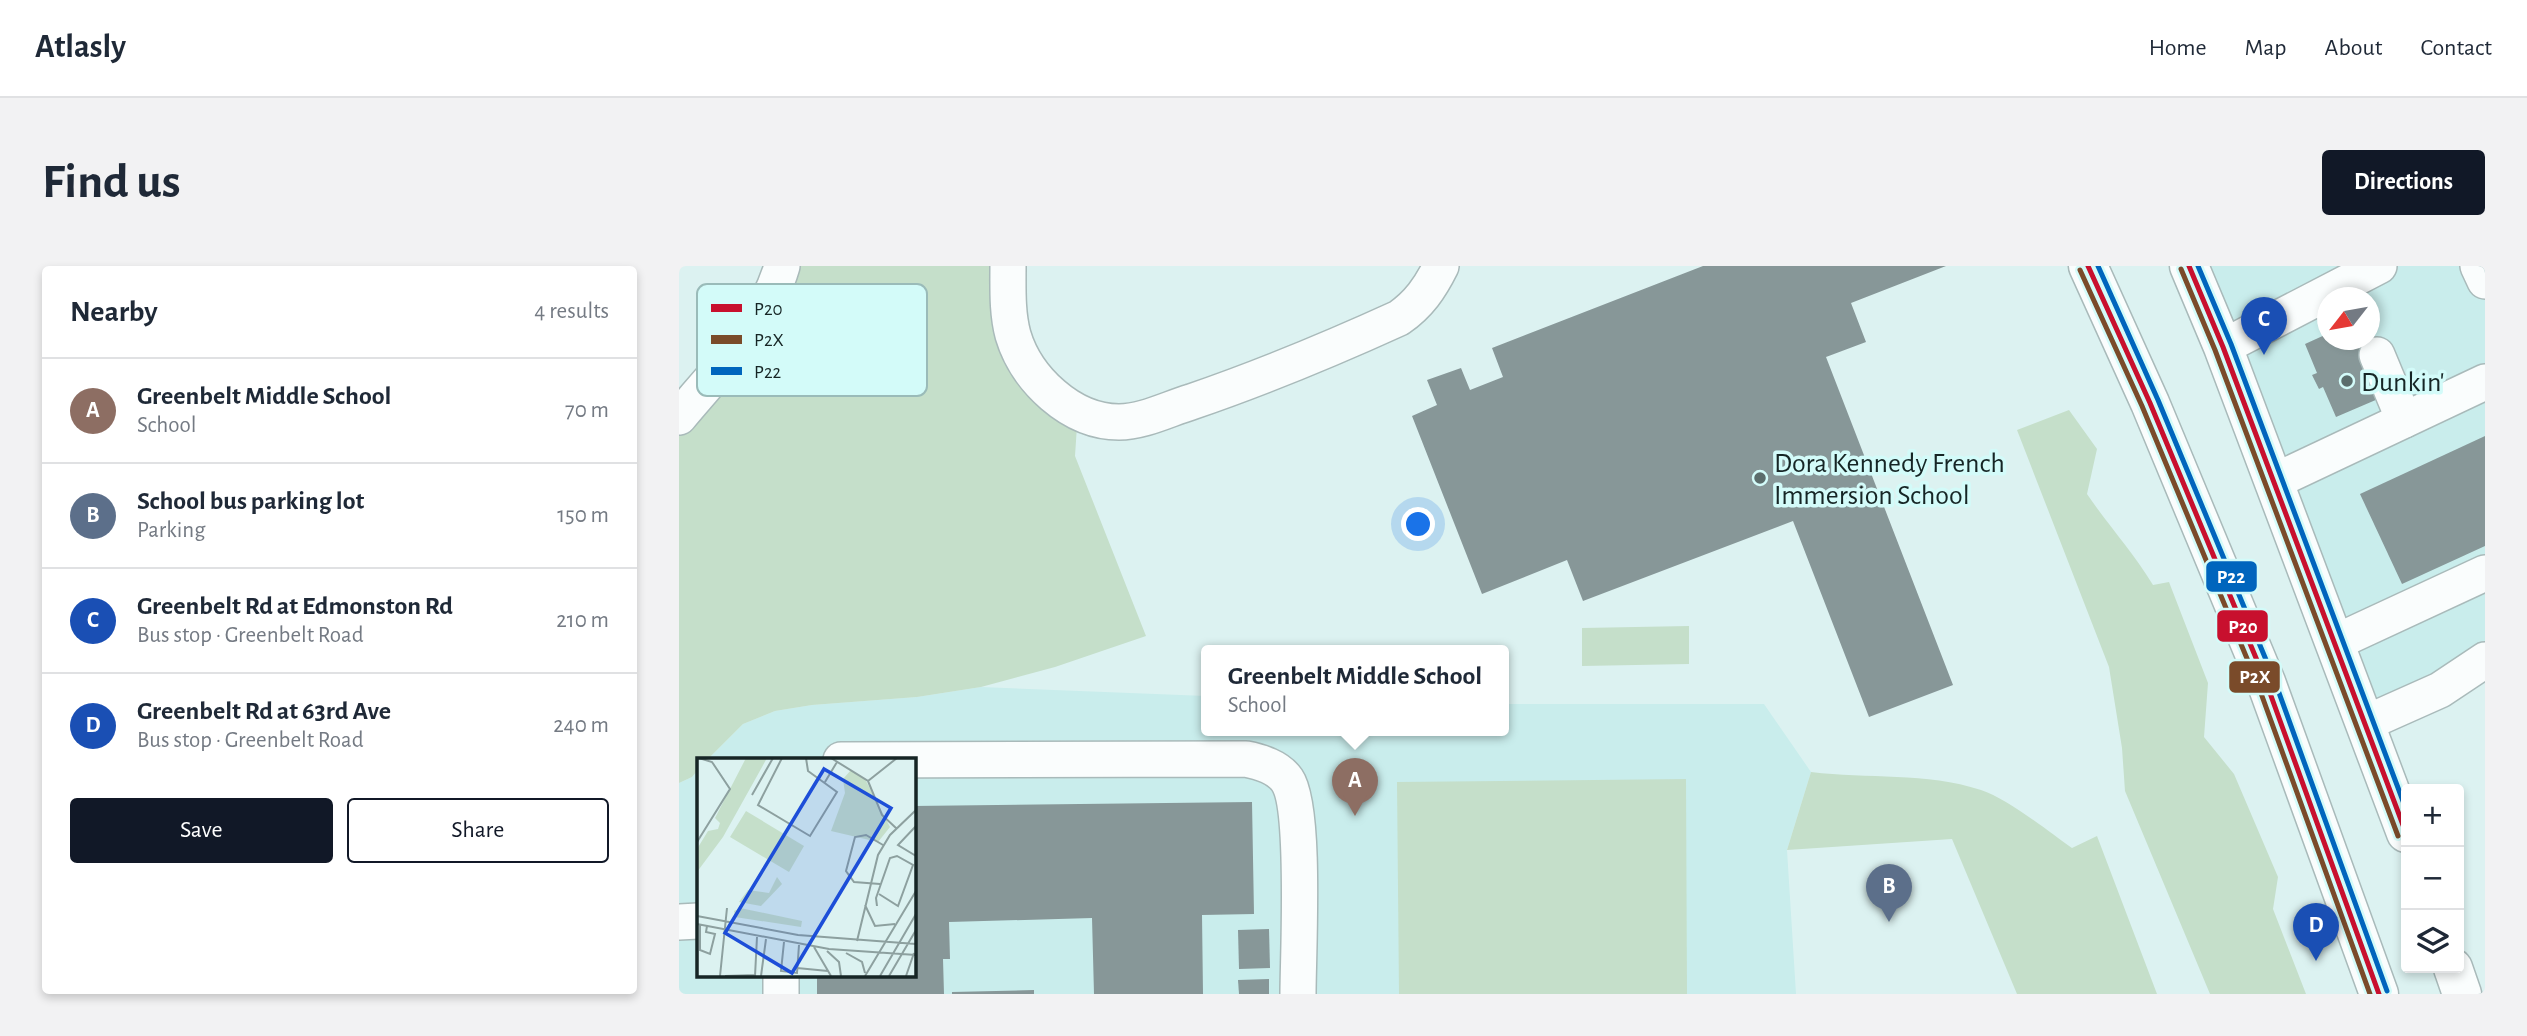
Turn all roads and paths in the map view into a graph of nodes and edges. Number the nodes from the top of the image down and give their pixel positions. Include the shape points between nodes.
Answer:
1 (782, 266) edge
2 (1008, 266) edge
3 (1441, 266) edge
4 (2088, 266) edge
5 (2189, 266) edge
6 (2379, 266) edge
7 (2478, 266) edge
8 (2485, 281) edge
9 (775, 284) edge
10 (2354, 287) edge
11 (2317, 305) edge
12 (2223, 347) junction
13 (2377, 355) dead end
14 (2485, 382) edge
15 (697, 395) edge
16 (679, 417) edge
17 (2404, 420) junction
18 (2273, 482) junction
19 (2485, 573) edge
20 (2334, 643) junction
21 (2485, 660) edge
22 (2366, 723) junction
23 (915, 760) edge
24 (2401, 819) edge
25 (697, 921) edge
26 (679, 922) edge
27 (2455, 973) edge
28 (781, 976) edge
29 (781, 994) edge
30 (1298, 994) edge
31 (2379, 994) edge
32 (2462, 994) edge

1 - 9 street
2 - 3 street via 1013,336 1035,377 1079,411 1118,422 1222,391 1399,318 1416,306
4 - 31 main road via 2266,682
5 - 12 main road
6 - 10 street
7 - 8 street
11 - 12 street
12 - 18 main road
13 - 17 street
14 - 17 street
15 - 16 street
17 - 18 street
18 - 20 main road
19 - 20 street
20 - 22 main road
21 - 22 street via 2440,690
22 - 24 main road
23 - 30 street via 1245,759 1280,772 1289,782 1298,821
25 - 26 street
27 - 32 main road
28 - 29 street

